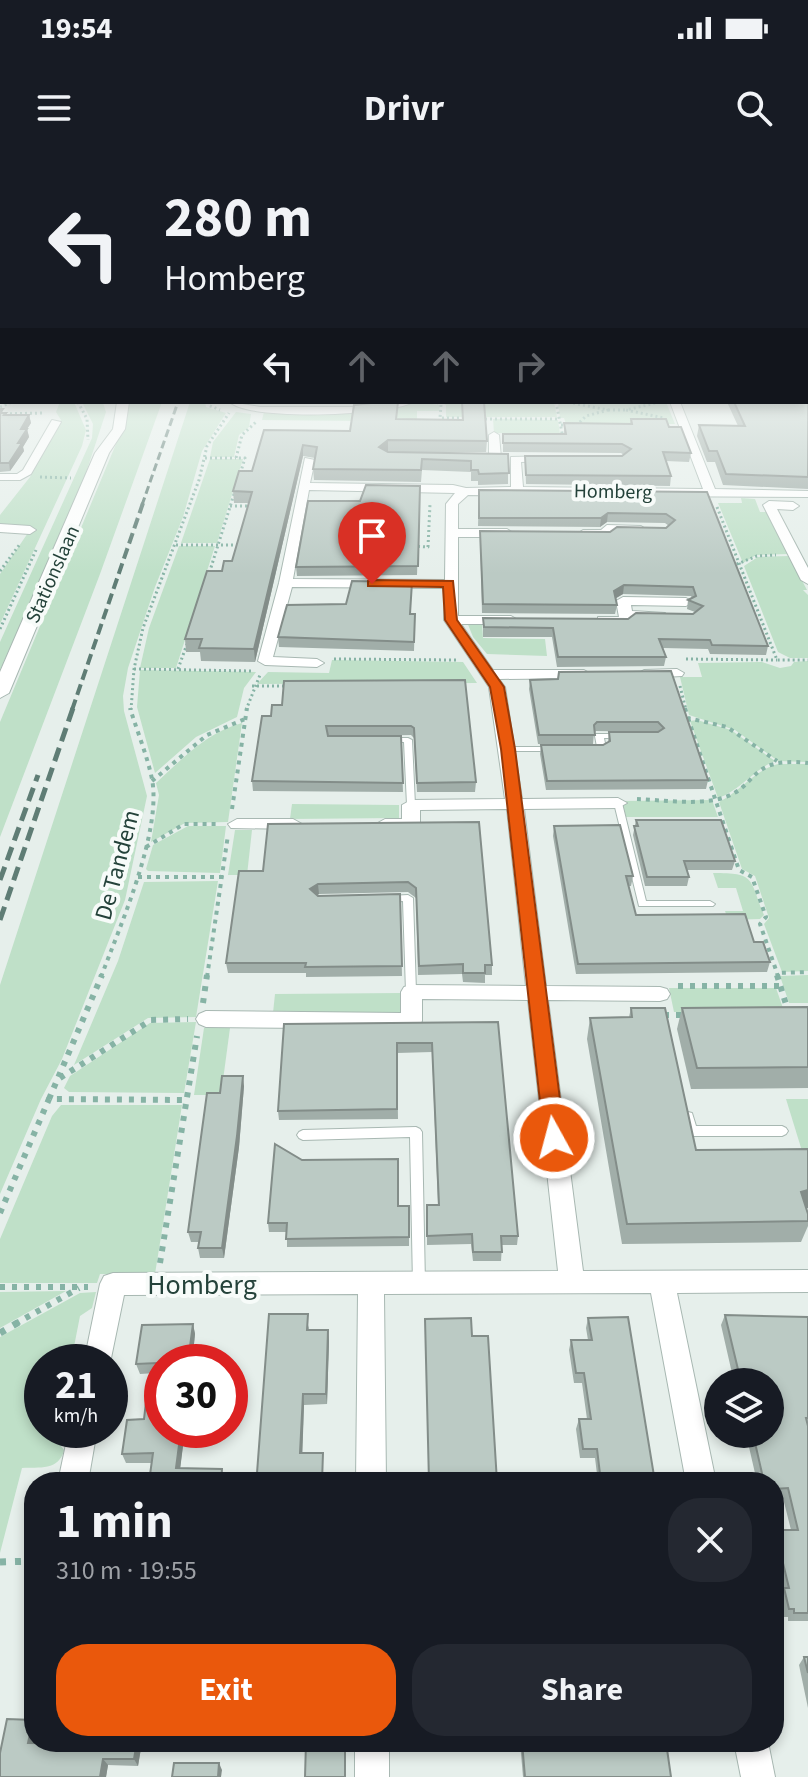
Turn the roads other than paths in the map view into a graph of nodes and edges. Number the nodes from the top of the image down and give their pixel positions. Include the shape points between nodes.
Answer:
1 (52, 423) edge
2 (104, 423) edge
3 (120, 423) edge
4 (683, 423) edge
5 (494, 435) dead end
6 (102, 453) junction
7 (481, 458) edge
8 (495, 458) junction
9 (515, 459) junction
10 (567, 459) edge
11 (309, 460) edge
12 (0, 477) edge
13 (305, 486) junction
14 (359, 486) junction
15 (517, 490) junction
16 (465, 492) junction
17 (710, 492) junction
18 (808, 494) edge
19 (356, 504) edge
20 (808, 506) edge
21 (649, 525) edge
22 (0, 528) edge
23 (30, 530) road end
24 (451, 533) junction
25 (521, 533) edge
26 (565, 534) edge
27 (808, 580) edge
28 (286, 583) junction
29 (449, 584) junction
30 (280, 607) junction
31 (295, 607) edge
32 (689, 609) edge
33 (451, 620) junction
34 (525, 620) edge
35 (583, 620) edge
36 (317, 663) dead end
37 (677, 673) road end
38 (598, 674) edge
39 (630, 674) edge
40 (488, 675) junction
41 (0, 693) edge
42 (628, 736) edge
43 (378, 740) edge
44 (508, 749) junction
45 (571, 749) edge
46 (587, 749) edge
47 (618, 803) joint
48 (512, 804) junction
49 (411, 805) junction
50 (233, 824) road end
51 (316, 824) edge
52 (363, 824) edge
53 (378, 899) edge
54 (710, 904) dead end
55 (411, 992) junction
56 (536, 993) junction
57 (660, 994) joint
58 (664, 1015) edge
59 (203, 1019) road end
60 (685, 1102) edge
61 (782, 1131) dead end
62 (303, 1135) dead end
63 (808, 1281) edge
64 (662, 1283) junction
65 (371, 1284) junction
66 (419, 1284) junction
67 (572, 1284) junction
68 (101, 1344) edge
69 (80, 1448) edge
70 (75, 1472) edge
71 (371, 1472) edge
72 (699, 1472) edge
73 (372, 1752) edge
74 (753, 1752) edge
75 (372, 1777) edge
76 (758, 1777) edge

1 - 12 street via 27,472
2 - 6 street, Stationslaan
3 - 6 street, Stationslaan
4 - 17 street
5 - 8 street
6 - 41 street, Stationslaan
7 - 8 street, Homberg
8 - 9 street, Homberg
9 - 10 street, Homberg
9 - 15 street
11 - 13 street
13 - 14 street, Homberg
13 - 28 street via 306,504
14 - 16 street, Homberg
14 - 19 street
15 - 16 street, Homberg
15 - 17 street, Homberg
16 - 24 street via 454,498
17 - 18 street, Homberg
20 - 27 street via 769,505
21 - 26 street, Homberg via 607,529 609,534
22 - 23 street
24 - 25 street
24 - 29 street
28 - 29 street via 343,590
28 - 30 street
29 - 33 street
30 - 31 street
30 - 36 street via 265,661
32 - 35 street via 626,615 627,621
33 - 34 street
33 - 40 street
37 - 39 street
38 - 40 street
40 - 44 street via 497,687
42 - 46 lane via 599,736 602,749
43 - 49 lane via 408,740
44 - 45 lane
44 - 48 street
47 - 48 street
47 - 54 lane via 642,904
48 - 49 street
48 - 56 street
49 - 52 street via 411,824
50 - 51 street
53 - 55 lane via 408,898
55 - 56 street
55 - 59 street via 412,1021
56 - 57 street
56 - 67 street
57 - 58 lane
60 - 61 lane via 692,1131
62 - 66 lane via 416,1132
63 - 64 street, Homberg
64 - 67 street, Homberg
64 - 72 street
65 - 66 street, Homberg
65 - 68 street, Homberg via 113,1284
65 - 71 street
66 - 67 street, Homberg
69 - 70 street
73 - 75 street
74 - 76 street

